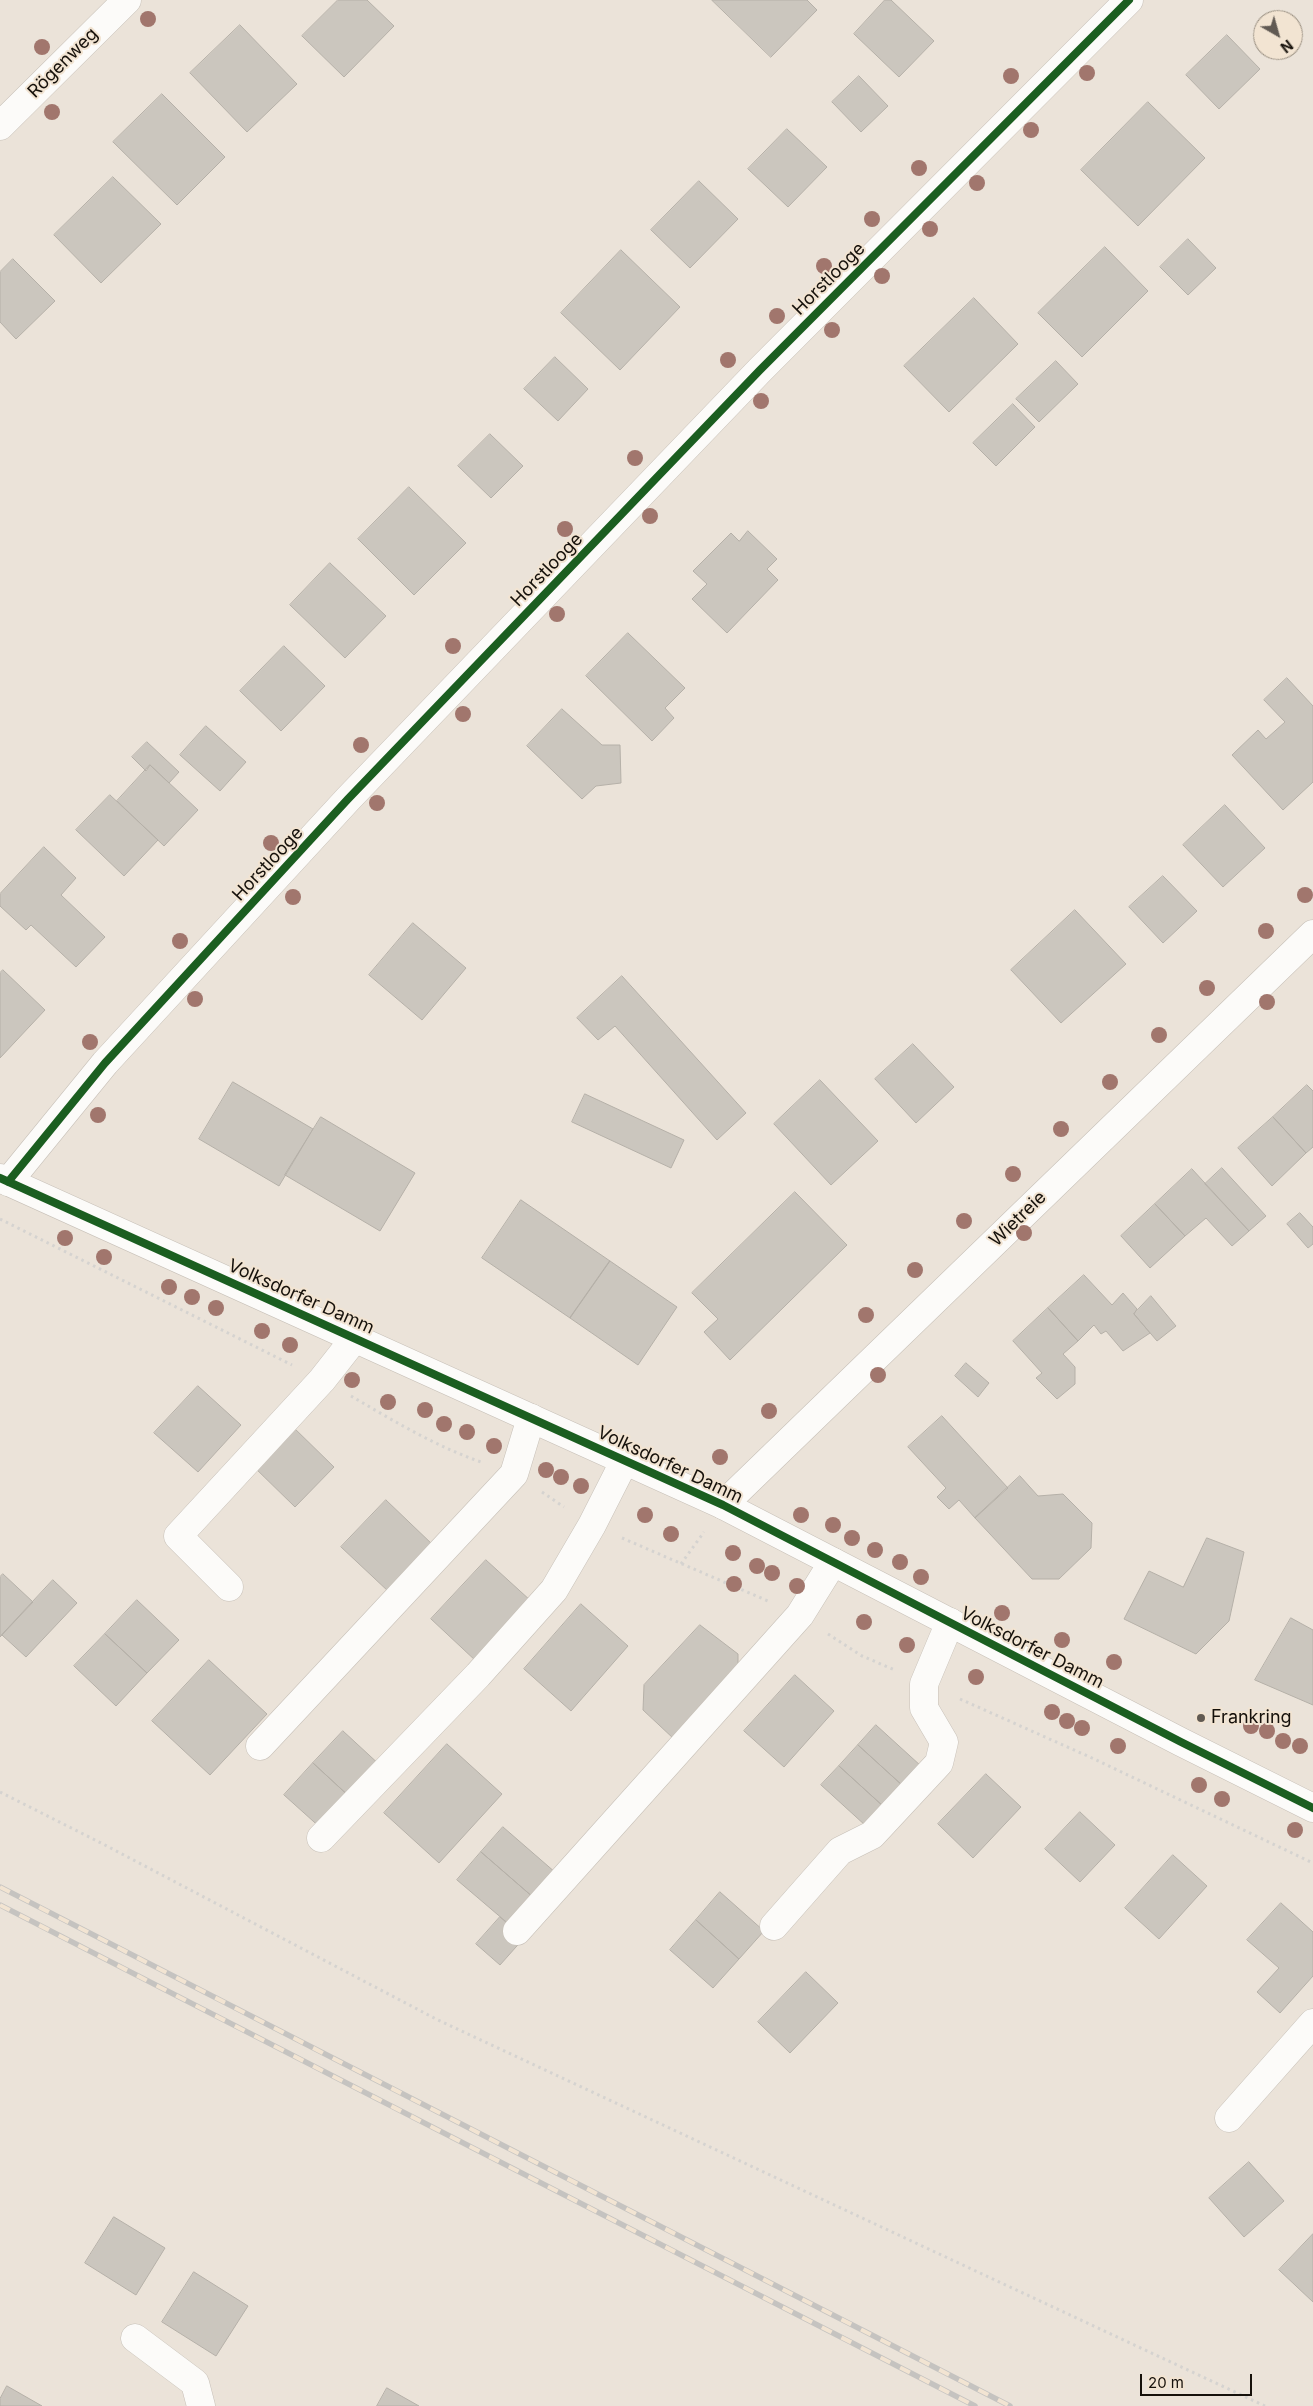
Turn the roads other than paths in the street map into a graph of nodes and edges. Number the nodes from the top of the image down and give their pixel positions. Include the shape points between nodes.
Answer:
1 (127, 0) edge
2 (1130, 0) edge
3 (0, 126) edge
4 (1313, 934) edge
5 (4, 1180) edge
6 (355, 1338) junction
7 (531, 1418) junction
8 (625, 1460) junction
9 (723, 1505) junction
10 (833, 1562) junction
11 (229, 1587) dead end
12 (950, 1622) junction
13 (260, 1746) dead end
14 (1313, 1808) edge
15 (321, 1838) dead end
16 (774, 1926) dead end
17 (517, 1931) dead end
18 (1313, 2023) edge
19 (1229, 2118) dead end
20 (135, 2338) dead end
21 (201, 2406) edge

1 - 3 street, Rögenweg
2 - 5 street, Horstlooge via 760,370 348,798 105,1063
4 - 9 street, Wietreie
5 - 6 street, Volksdorfer Damm
6 - 7 street, Volksdorfer Damm
6 - 11 street via 322,1380 178,1536
7 - 8 street, Volksdorfer Damm
7 - 13 street via 514,1474
8 - 9 street, Volksdorfer Damm
8 - 15 street via 554,1590
9 - 10 street, Volksdorfer Damm
10 - 12 street, Volksdorfer Damm
10 - 17 street via 800,1615
12 - 14 street, Volksdorfer Damm
12 - 16 street via 924,1684 924,1708 944,1742 939,1763 872,1835 840,1851
18 - 19 street
20 - 21 street via 195,2383

